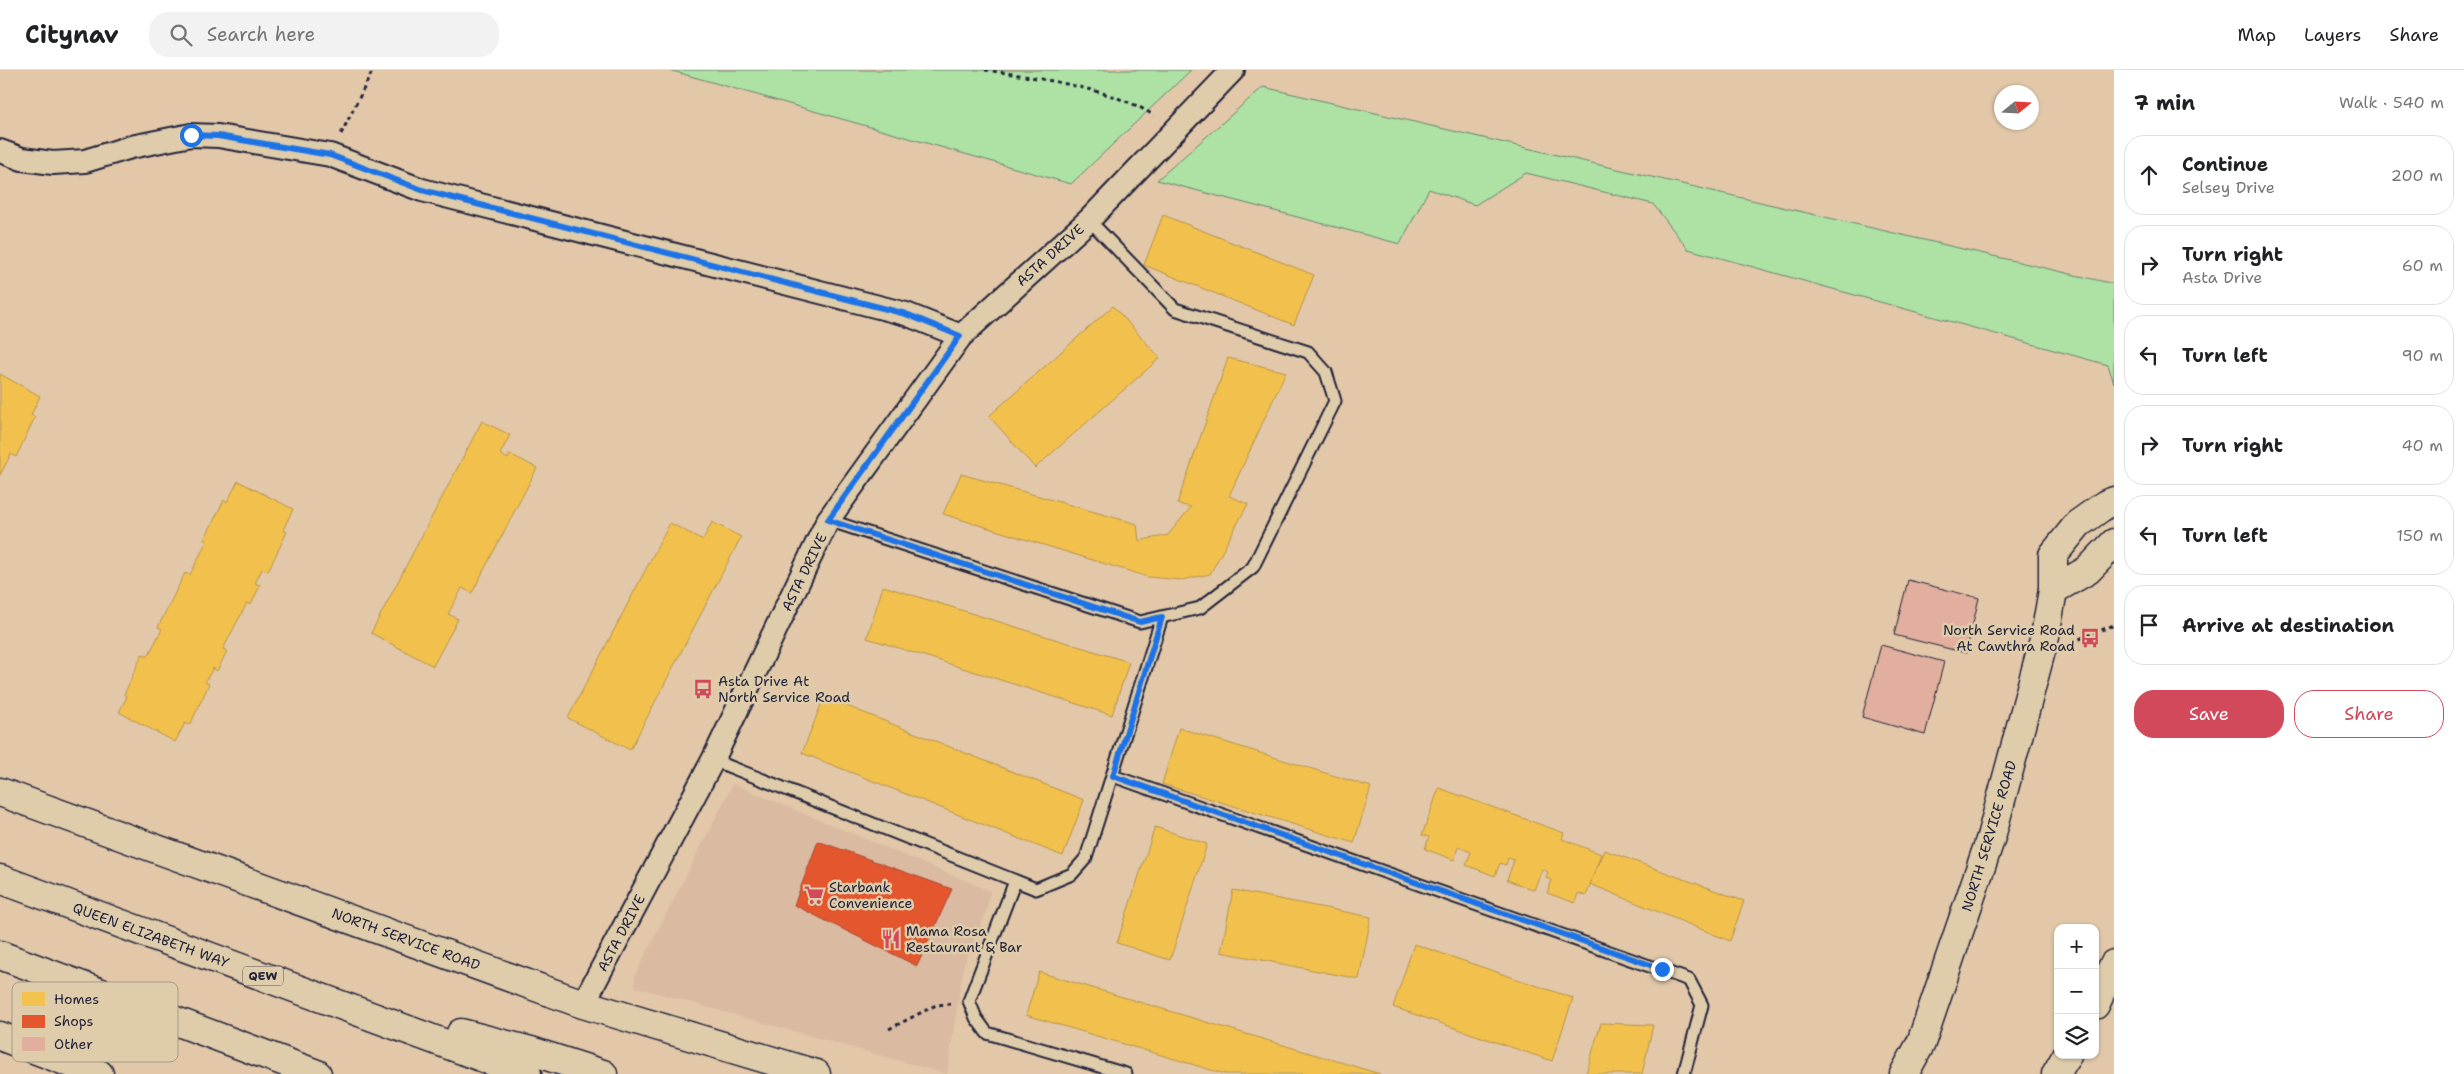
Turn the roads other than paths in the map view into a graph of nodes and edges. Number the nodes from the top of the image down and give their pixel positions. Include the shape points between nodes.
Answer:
1 (1234, 70) edge
2 (0, 150) edge
3 (1089, 220) junction
4 (960, 336) junction
5 (2114, 501) edge
6 (828, 520) junction
7 (2114, 543) edge
8 (2053, 590) junction
9 (1162, 617) junction
10 (714, 760) junction
11 (1113, 776) junction
12 (0, 792) edge
13 (0, 879) edge
14 (1015, 881) junction
15 (0, 954) edge
16 (2114, 964) edge
17 (74, 982) edge
18 (311, 994) junction
19 (2099, 996) edge
20 (583, 1004) junction
21 (178, 1021) edge
22 (0, 1036) edge
23 (12, 1041) edge
24 (2065, 1059) edge
25 (68, 1062) edge
26 (99, 1074) edge
27 (317, 1074) edge
28 (526, 1074) edge
29 (603, 1074) edge
30 (816, 1074) edge
31 (1126, 1074) edge
32 (1684, 1074) edge
33 (1904, 1074) edge
34 (2056, 1074) edge

1 - 3 street, ASTA DRIVE
2 - 4 street via 22,159 52,163 85,161 131,147 191,135 218,136 330,155 422,190 906,314
3 - 4 street, ASTA DRIVE
3 - 9 lane via 1175,309 1308,352 1326,372 1335,401 1253,567 1200,608
4 - 6 street, ASTA DRIVE
5 - 8 main road, NORTH SERVICE ROAD via 2078,524 2053,555
6 - 9 lane via 1140,622
6 - 10 street, ASTA DRIVE
7 - 8 main road via 2088,570
8 - 33 main road, NORTH SERVICE ROAD via 2040,657 1991,837 1921,1043
9 - 11 lane
10 - 14 lane
10 - 20 street, ASTA DRIVE
11 - 14 lane via 1086,858 1072,874 1036,889
11 - 32 lane via 1689,980 1702,1005
12 - 20 main road, NORTH SERVICE ROAD
13 - 18 main road, QUEEN ELIZABETH WAY / QEW
14 - 31 lane via 969,1001 976,1018 987,1033
15 - 17 main road
16 - 19 main road
18 - 28 main road, QUEEN ELIZABETH WAY / QEW
18 - 29 main road via 531,1051
20 - 30 main road, NORTH SERVICE ROAD
21 - 27 main road
22 - 23 main road
24 - 34 main road
25 - 26 main road

